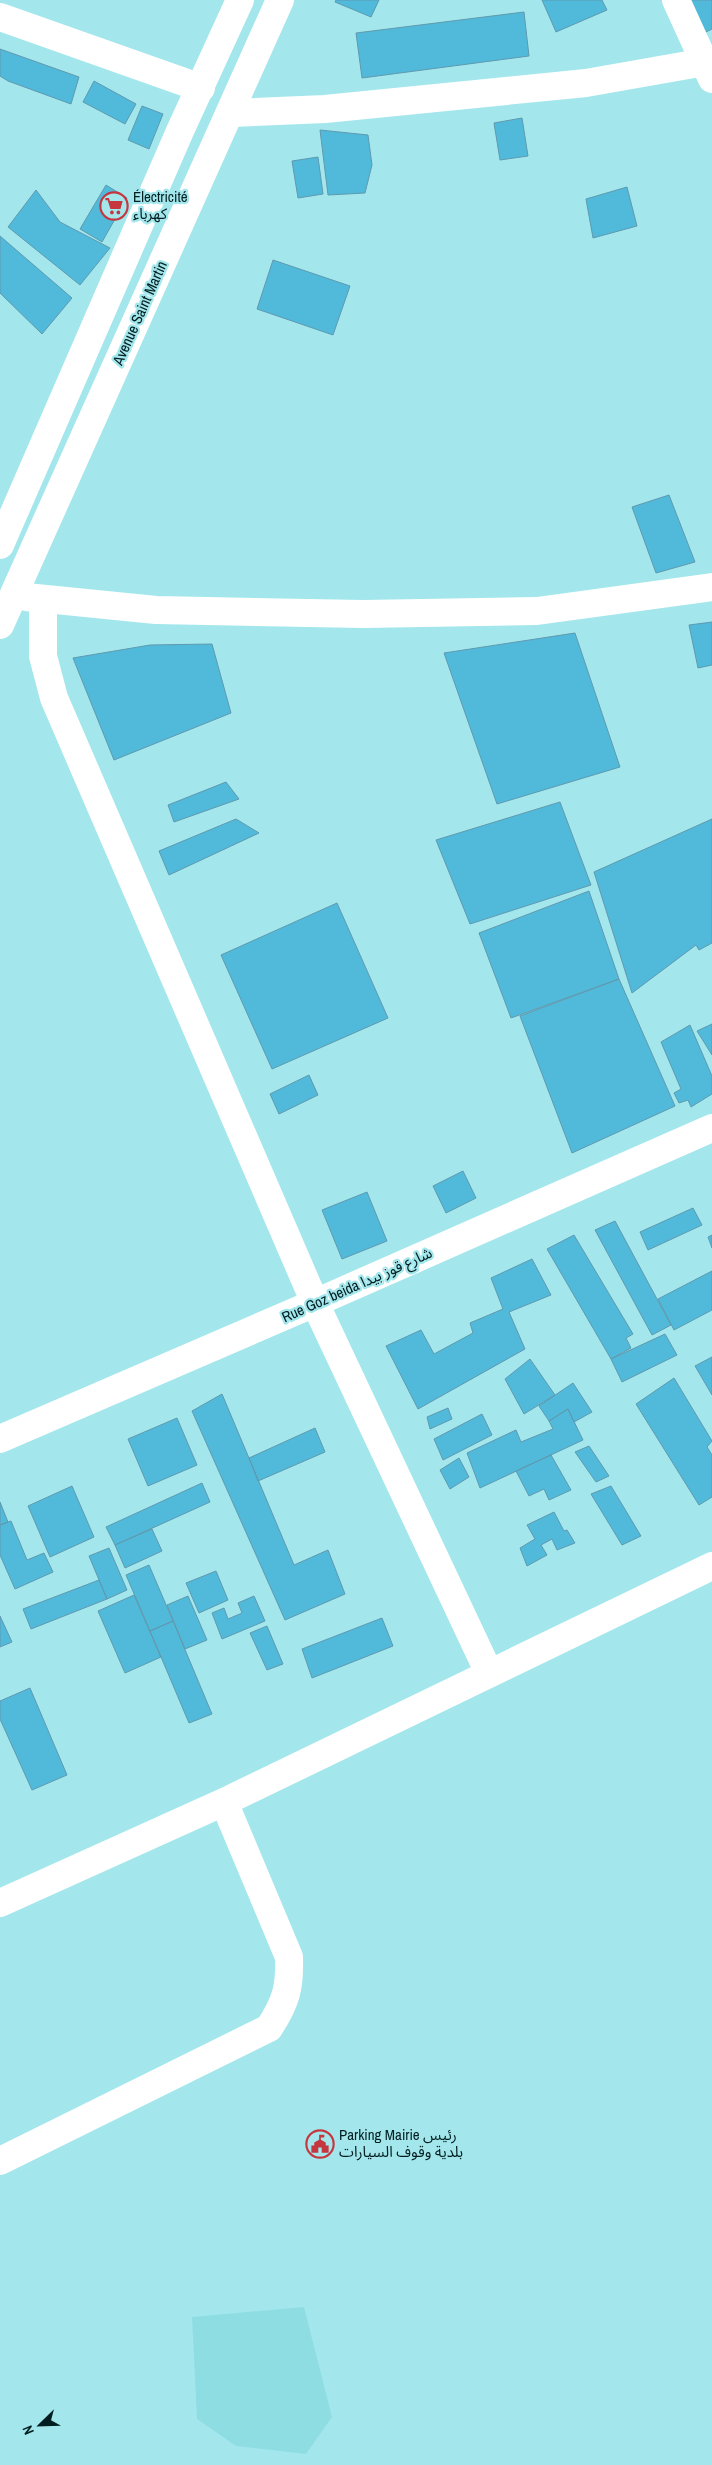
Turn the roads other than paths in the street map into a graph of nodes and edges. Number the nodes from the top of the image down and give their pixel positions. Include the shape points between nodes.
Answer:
1 (240, 0) edge
2 (280, 0) edge
3 (676, 0) edge
4 (0, 17) edge
5 (710, 67) edge
6 (201, 88) junction
7 (230, 113) junction
8 (0, 545) edge
9 (712, 587) edge
10 (14, 595) junction
11 (44, 599) junction
12 (0, 625) edge
13 (712, 1128) edge
14 (315, 1303) junction
15 (0, 1439) edge
16 (712, 1566) edge
17 (489, 1673) junction
18 (224, 1802) junction
19 (0, 1903) edge
20 (0, 2161) edge

1 - 6 street
2 - 7 street, Avenue Saint Martin
3 - 5 street
4 - 6 street
5 - 7 street via 325,109
6 - 8 street
7 - 10 street, Avenue Saint Martin
9 - 11 street via 537,611 363,614 156,610
10 - 11 street
10 - 12 street, Avenue Saint Martin
11 - 14 street via 44,656 54,698
13 - 14 street, Rue Goz beida شارع قوز بيدا
14 - 15 street, Rue Goz beida شارع قوز بيدا
14 - 17 street
16 - 17 street
17 - 18 street
18 - 19 street
18 - 20 street via 289,1957 290,1982 283,2007 269,2028

